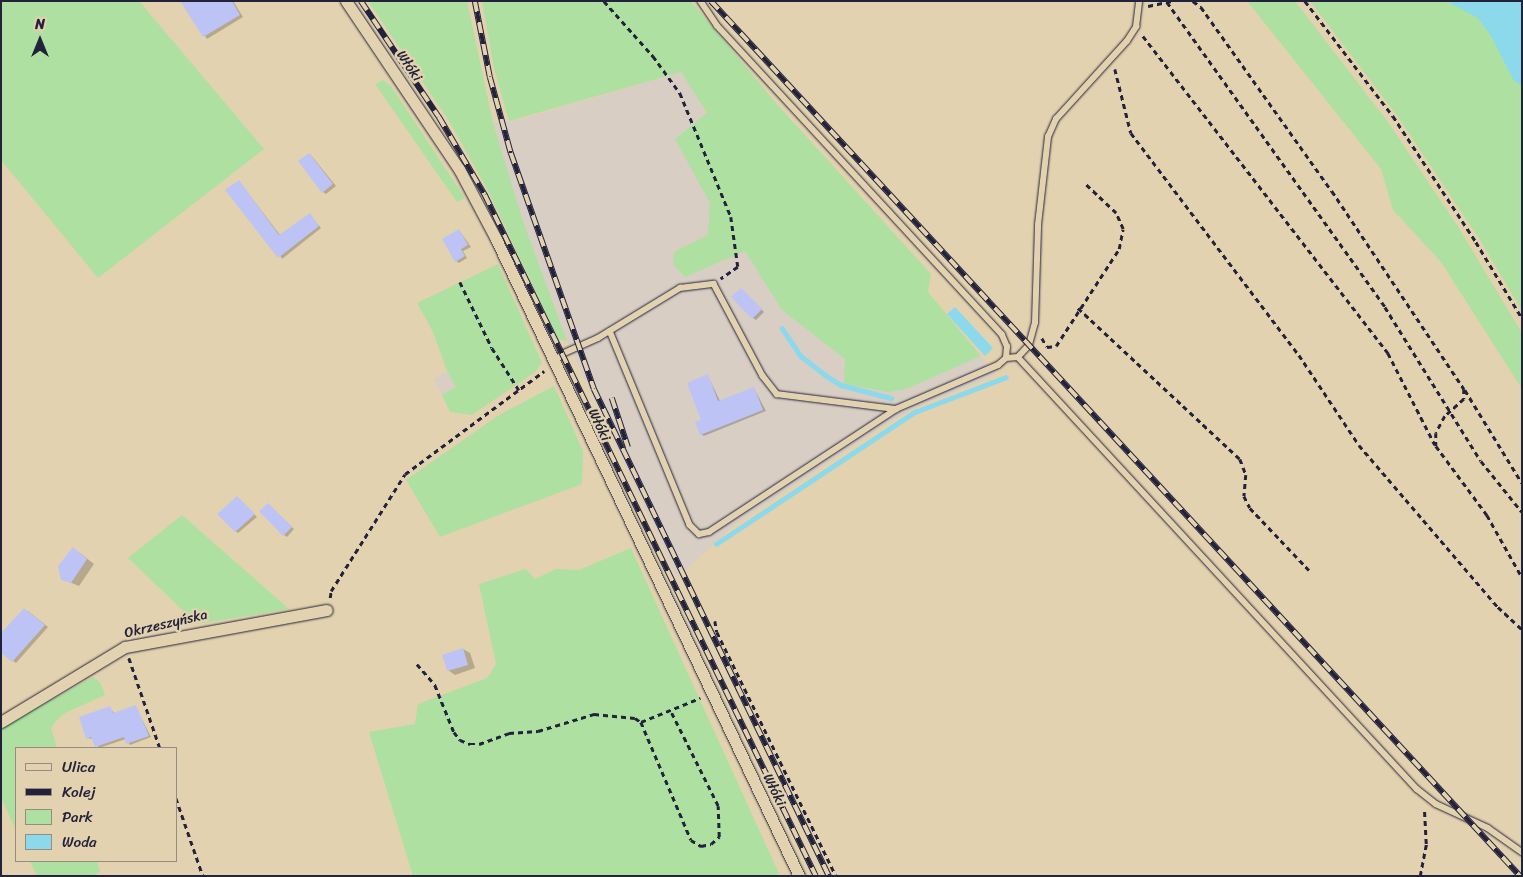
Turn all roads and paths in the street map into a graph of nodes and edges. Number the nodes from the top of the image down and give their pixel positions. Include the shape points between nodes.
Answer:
1 (346, 1) edge
2 (604, 1) edge
3 (700, 1) edge
4 (1193, 1) edge
5 (1305, 1) edge
6 (1169, 2) edge
7 (1139, 4) edge
8 (1136, 27) junction
9 (1112, 57) junction
10 (1084, 183) dead end
11 (460, 282) dead end
12 (714, 284) junction
13 (1078, 308) junction
14 (1522, 318) edge
15 (1035, 323) junction
16 (610, 331) junction
17 (1018, 357) junction
18 (1006, 358) junction
19 (554, 364) junction
20 (1464, 389) junction
21 (518, 390) junction
22 (896, 409) junction
23 (1451, 412) junction
24 (1436, 446) junction
25 (1522, 483) edge
26 (1522, 512) edge
27 (1310, 571) dead end
28 (1522, 577) edge
29 (327, 610) joint
30 (715, 621) dead end
31 (1522, 629) edge
32 (125, 647) junction
33 (418, 664) dead end
34 (710, 694) junction
35 (670, 710) junction
36 (1, 722) edge
37 (641, 722) junction
38 (160, 747) edge
39 (1424, 794) junction
40 (178, 804) edge
41 (1522, 852) edge
42 (203, 876) edge
43 (799, 876) edge
44 (836, 876) edge
45 (1420, 876) edge

1 - 19 street, Włóki via 467,184
2 - 12 path via 653,56 680,93 731,217 738,267
3 - 18 lane via 723,33 1002,335 1007,347
4 - 20 path via 1201,7 1332,190
5 - 14 path via 1393,116
6 - 7 path
6 - 23 path via 1385,307
7 - 8 lane
8 - 9 lane
8 - 24 path via 1388,353
9 - 15 lane via 1056,119 1048,136 1038,225
9 - 31 path via 1131,133 1298,355 1359,445 1498,607
10 - 13 path via 1116,213 1123,229 1119,249
11 - 21 path via 492,348
12 - 16 lane via 680,288 634,313
12 - 22 lane via 776,394
13 - 15 path via 1051,348 1047,347
13 - 27 path via 1240,459 1246,474 1244,496 1250,508
15 - 17 lane via 1029,345
16 - 19 lane via 562,354
16 - 22 lane via 690,525 699,534 709,532
17 - 18 lane
17 - 39 lane
18 - 22 lane via 998,365
19 - 21 path
19 - 34 street, Włóki
20 - 23 path via 1464,400
20 - 25 path
21 - 29 path via 405,474 332,590
23 - 24 path via 1445,416 1436,433
23 - 26 path via 1481,461
24 - 28 path via 1486,515
29 - 32 street, Okrzeszyńska
30 - 44 path via 717,632
32 - 36 street, Okrzeszyńska
32 - 38 path
33 - 37 path via 435,684 454,732 460,740 470,744 480,744 509,733 538,731 594,714 620,714
34 - 35 path
34 - 43 street, Włóki
35 - 37 path
35 - 37 path via 718,806 719,837 711,844 701,846 691,840
39 - 41 lane via 1436,804 1488,828
39 - 45 path via 1426,844
40 - 42 path

